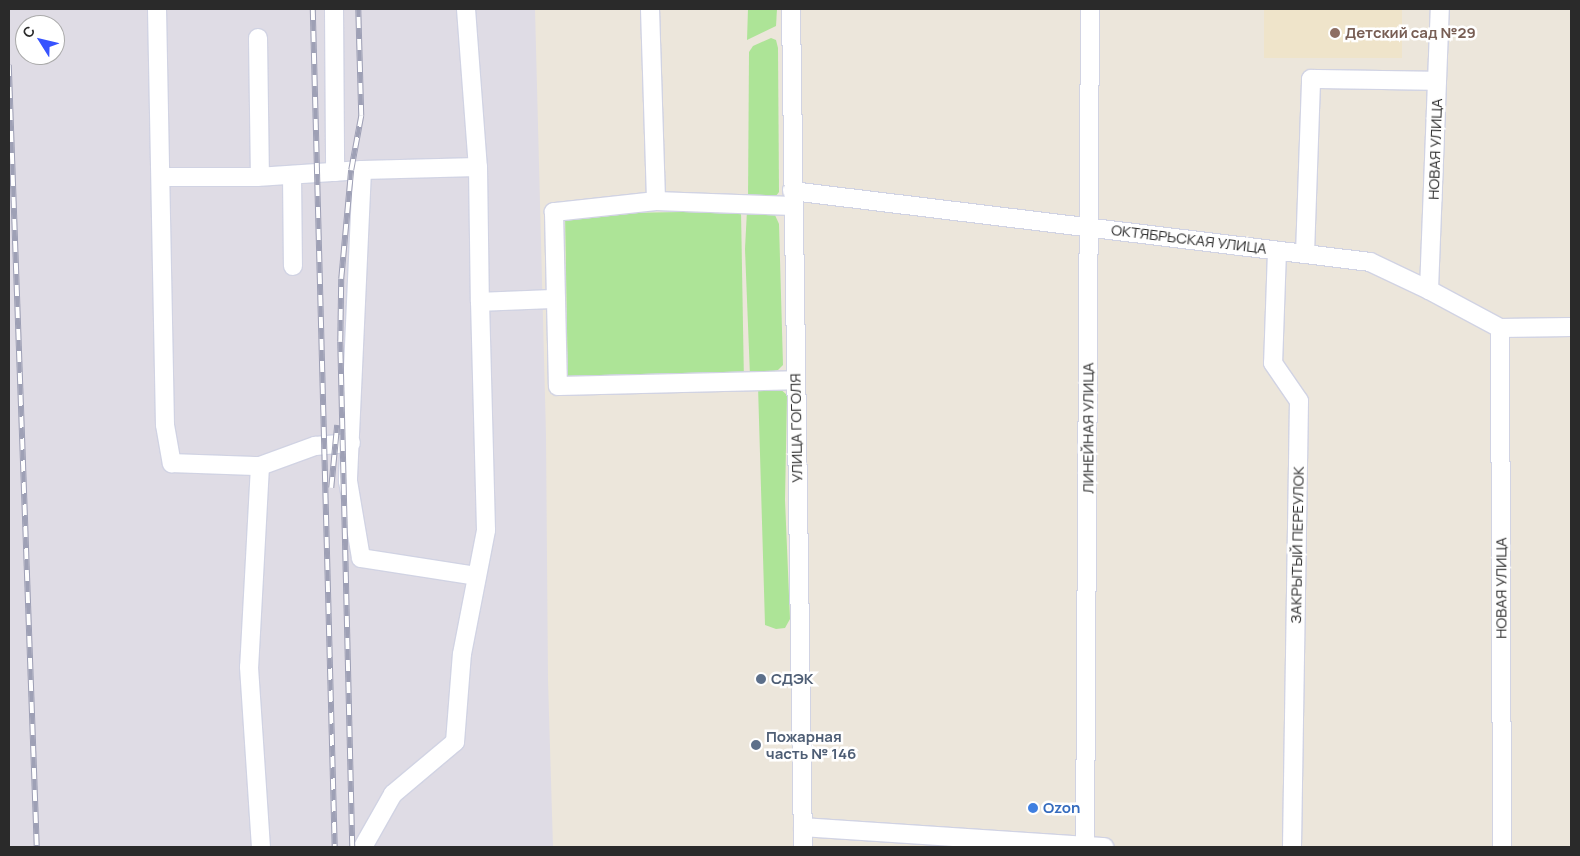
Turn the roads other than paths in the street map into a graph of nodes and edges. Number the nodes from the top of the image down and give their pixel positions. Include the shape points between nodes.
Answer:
1 (157, 9) edge
2 (334, 9) edge
3 (466, 9) edge
4 (650, 9) edge
5 (791, 9) edge
6 (1090, 9) edge
7 (1440, 9) edge
8 (258, 38) dead end
9 (1437, 81) junction
10 (478, 168) junction
11 (362, 170) junction
12 (335, 172) junction
13 (292, 175) junction
14 (161, 176) junction
15 (260, 176) junction
16 (792, 199) junction
17 (656, 201) junction
18 (1089, 226) junction
19 (1277, 251) junction
20 (1305, 254) junction
21 (293, 266) dead end
22 (1429, 290) junction
23 (556, 299) junction
24 (480, 302) junction
25 (1571, 327) edge
26 (1500, 328) junction
27 (796, 380) junction
28 (351, 443) junction
29 (260, 466) junction
30 (477, 576) junction
31 (802, 827) junction
32 (1085, 846) edge
33 (261, 847) edge
34 (363, 847) edge
35 (803, 847) edge
36 (1104, 847) edge
37 (1292, 847) edge
38 (1502, 847) edge

1 - 14 street
2 - 12 street
3 - 10 street
4 - 17 street
5 - 16 street, УЛИЦА ГОГОЛЯ
6 - 18 street, ЛИНЕЙНАЯ УЛИЦА
7 - 9 street, НОВАЯ УЛИЦА
8 - 15 street
9 - 20 street via 1311,79
9 - 22 street, НОВАЯ УЛИЦА
10 - 11 street
10 - 24 street
11 - 12 street
11 - 28 street
12 - 13 street
13 - 15 street
13 - 21 street
14 - 15 street
14 - 29 street via 164,425 172,463
16 - 17 street, ОКТЯБРЬСКАЯ УЛИЦА
16 - 18 street, ОКТЯБРЬСКАЯ УЛИЦА
16 - 27 street, УЛИЦА ГОГОЛЯ
17 - 23 street, ОКТЯБРЬСКАЯ УЛИЦА via 554,212
18 - 19 street, ОКТЯБРЬСКАЯ УЛИЦА
18 - 32 street, ЛИНЕЙНАЯ УЛИЦА
19 - 20 street, ОКТЯБРЬСКАЯ УЛИЦА
19 - 37 street, ЗАКРЫТЫЙ ПЕРЕУЛОК via 1273,363 1299,401
20 - 22 street, ОКТЯБРЬСКАЯ УЛИЦА via 1370,262
22 - 26 street, ОКТЯБРЬСКАЯ УЛИЦА
23 - 24 street
23 - 27 street via 558,386
24 - 30 street via 486,530
25 - 26 street, ОКТЯБРЬСКАЯ УЛИЦА
26 - 38 street, НОВАЯ УЛИЦА
27 - 31 street, УЛИЦА ГОГОЛЯ
28 - 29 street via 315,446
28 - 30 street via 348,481 360,558
29 - 33 street via 249,667
30 - 34 street via 462,654 456,742 392,794
31 - 32 street
31 - 35 street, УЛИЦА ГОГОЛЯ
32 - 36 street

